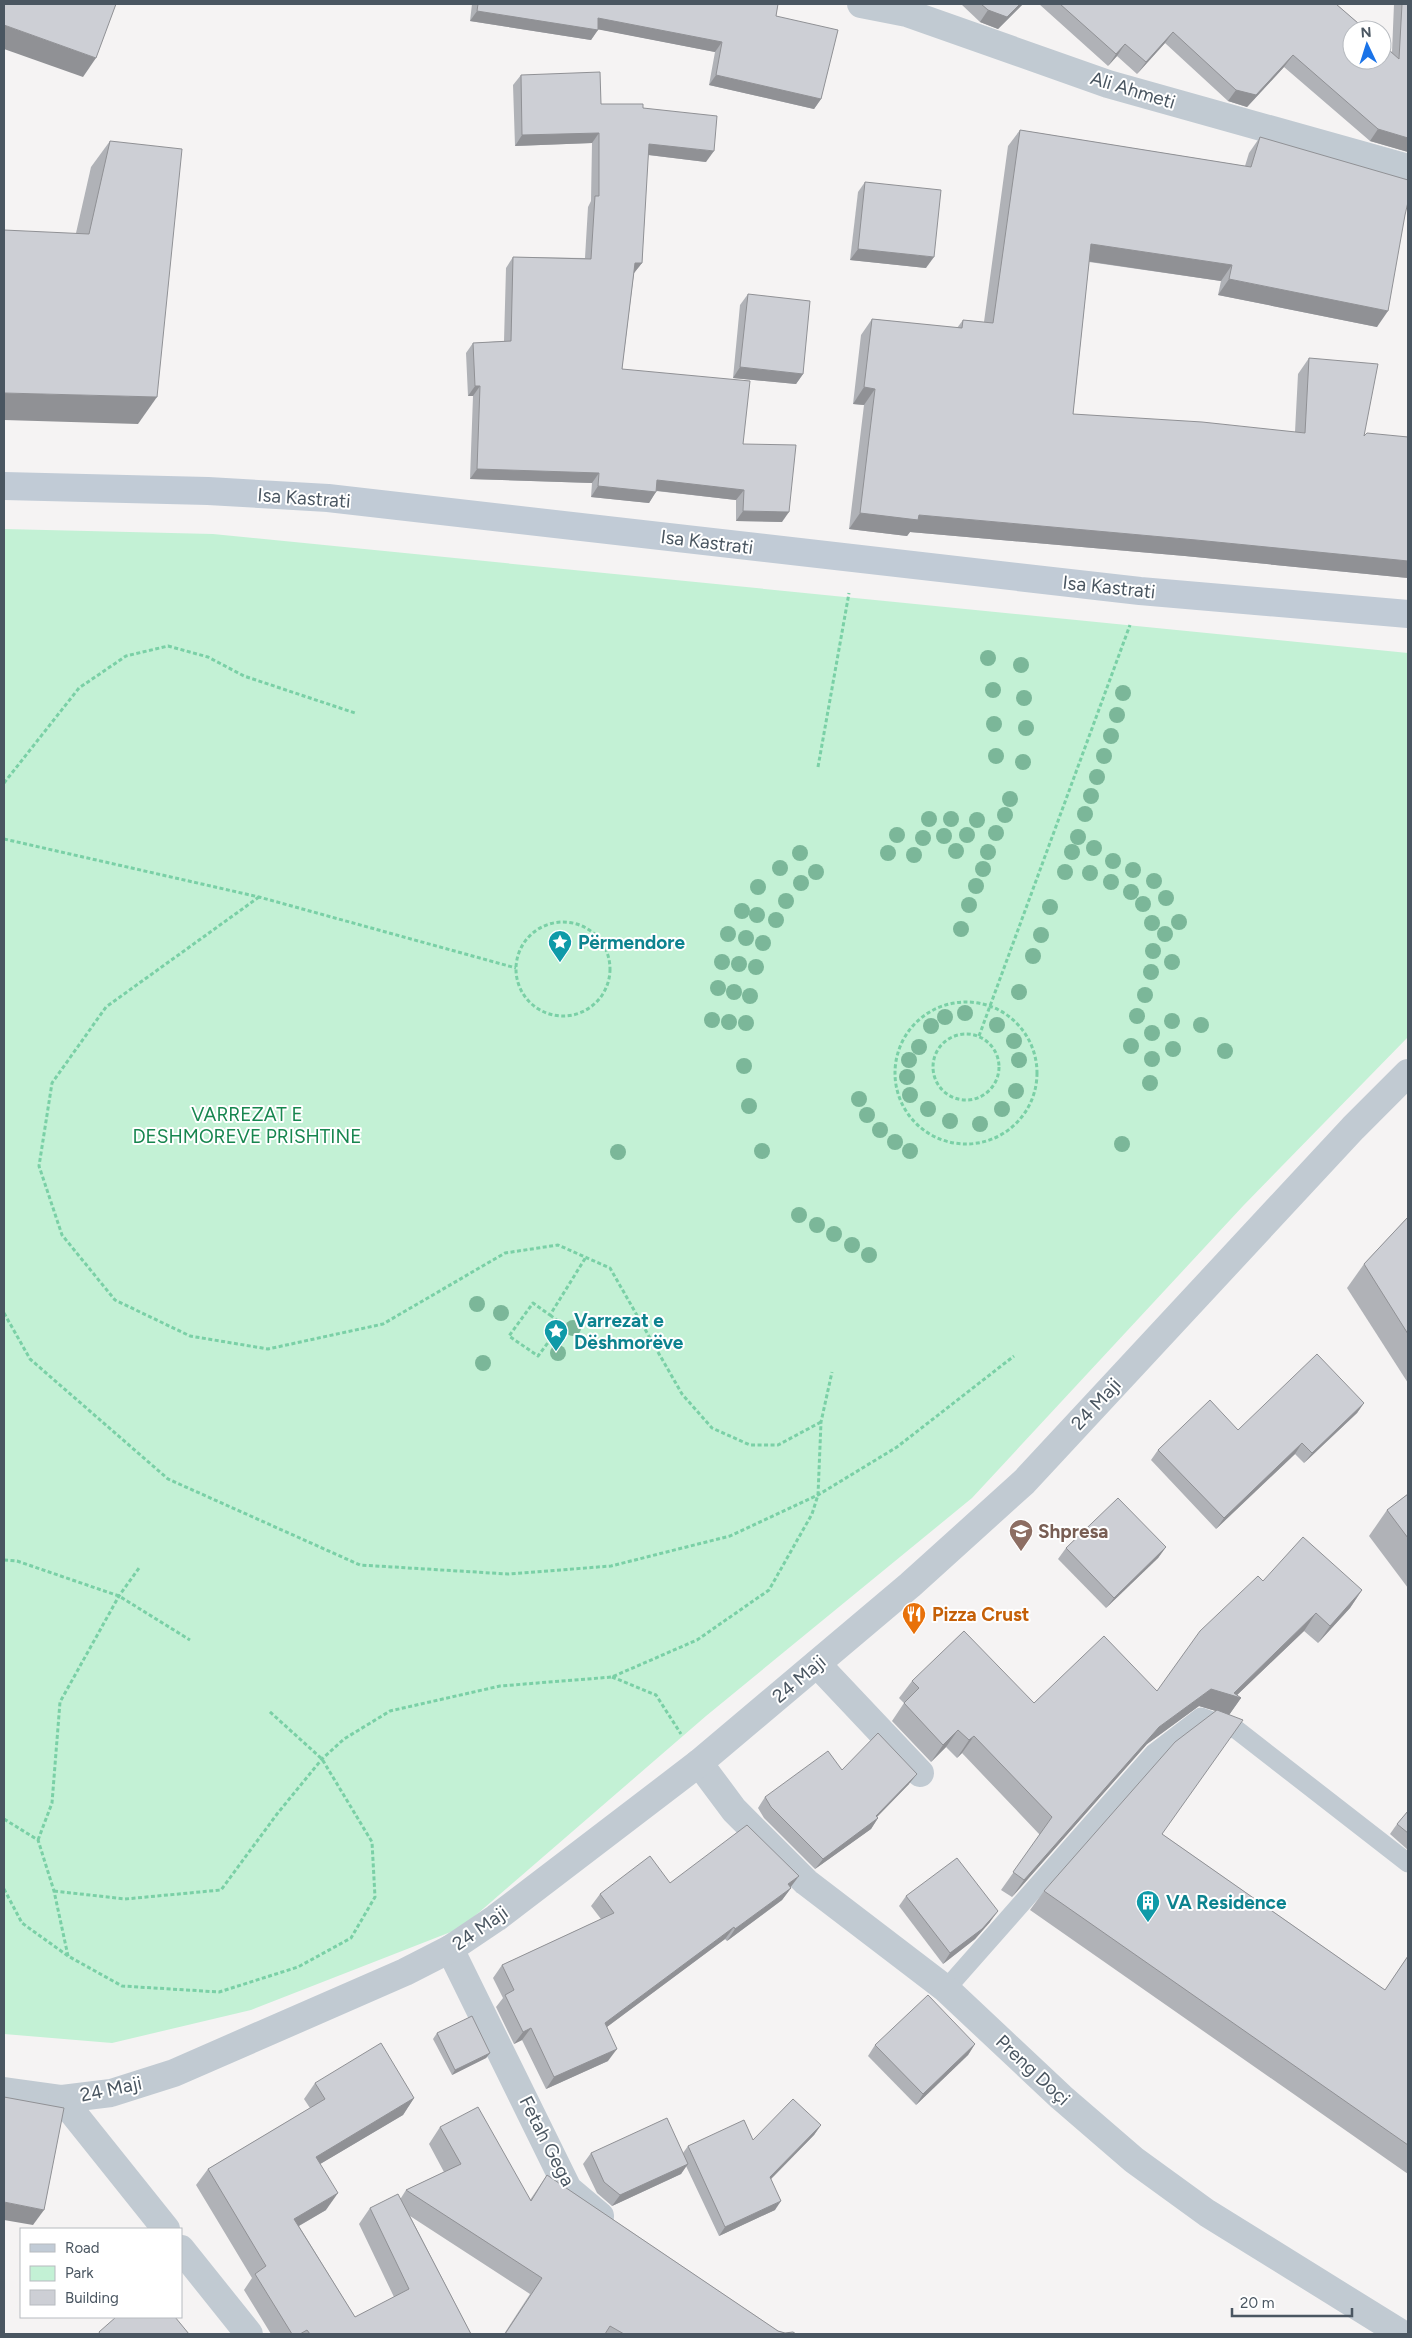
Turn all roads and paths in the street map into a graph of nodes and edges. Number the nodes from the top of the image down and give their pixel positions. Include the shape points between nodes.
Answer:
1 (861, 4) edge
2 (899, 9) edge
3 (1408, 168) edge
4 (4, 486) edge
5 (855, 559) junction
6 (1140, 591) junction
7 (1408, 614) edge
8 (355, 712) dead end
9 (818, 767) dead end
10 (4, 783) edge
11 (4, 839) edge
12 (259, 897) junction
13 (516, 968) junction
14 (991, 1006) junction
15 (979, 1036) junction
16 (1408, 1073) edge
17 (586, 1257) junction
18 (4, 1313) edge
19 (550, 1315) junction
20 (1014, 1356) dead end
21 (832, 1372) dead end
22 (822, 1422) junction
23 (818, 1495) junction
24 (4, 1560) edge
25 (139, 1568) dead end
26 (119, 1596) junction
27 (190, 1640) dead end
28 (817, 1664) junction
29 (612, 1677) junction
30 (270, 1711) dead end
31 (322, 1759) junction
32 (699, 1763) junction
33 (920, 1773) dead end
34 (4, 1819) edge
35 (38, 1840) junction
36 (1408, 1864) edge
37 (4, 1889) edge
38 (54, 1891) junction
39 (450, 1949) junction
40 (68, 1956) junction
41 (946, 1989) junction
42 (4, 2091) edge
43 (62, 2099) junction
44 (165, 2228) edge
45 (624, 2232) edge
46 (182, 2250) edge
47 (249, 2334) edge
48 (1402, 2334) edge

1 - 2 street, Ali Ahmeti
2 - 3 street, Ali Ahmeti via 1108,84
4 - 5 street, Isa Kastrati via 208,491 328,498
5 - 6 street, Isa Kastrati
5 - 9 path
6 - 7 street, Isa Kastrati
6 - 14 path
8 - 10 path via 244,676 208,657 168,646 126,656 79,688
11 - 12 path
12 - 13 path
12 - 17 path via 106,1008 52,1083 39,1166 62,1235 115,1300 190,1336 268,1349 383,1324 505,1253 558,1245
13 - 13 path via 520,990 529,1002 554,1016 568,1016 594,1005 605,991 610,976 603,944 593,932 578,924 561,922 545,925 531,934 521,946
14 - 14 path via 958,1002 939,1007 922,1018 900,1047 896,1072 899,1096 918,1125 934,1136 970,1144 988,1140 1006,1132 1032,1103 1037,1084 1037,1061 1030,1040 1016,1022
14 - 15 path
15 - 15 path via 994,1049 999,1067 997,1076 985,1094 975,1099 954,1098 944,1092 935,1079 933,1062 936,1052 950,1038 969,1034
16 - 28 street, 24 Maji via 1024,1482
17 - 19 path
17 - 22 path via 610,1268 682,1394 712,1428 750,1445 778,1445
18 - 23 path via 30,1359 168,1479 360,1565 508,1574 611,1566 730,1536
19 - 19 path via 533,1303 509,1336 538,1356 562,1324
20 - 23 path via 897,1447
21 - 22 path
22 - 23 path
23 - 29 path via 812,1514 769,1590 697,1640
24 - 26 path via 17,1561
25 - 26 path
26 - 27 path
26 - 35 path via 60,1702 52,1803
28 - 32 street, 24 Maji
28 - 33 street
29 - 31 path via 500,1686 390,1711 344,1739
29 - 32 path via 656,1695
30 - 31 path
31 - 38 path via 222,1890 125,1899
31 - 40 path via 372,1842 375,1897 351,1938 298,1967 219,1992 122,1986
32 - 39 street, 24 Maji via 496,1918
32 - 41 street, Preng Doçi via 734,1810 806,1882
34 - 35 path
35 - 38 path
36 - 41 lane via 1237,1730 1200,1717 1154,1753
37 - 40 path via 22,1923
38 - 40 path
39 - 43 street, 24 Maji via 406,1972 174,2073 111,2093
39 - 45 street, Fetah Gega via 568,2189
41 - 48 street, Preng Doçi via 1061,2097 1134,2160 1207,2213
42 - 43 street, 24 Maji
43 - 44 street
46 - 47 street

